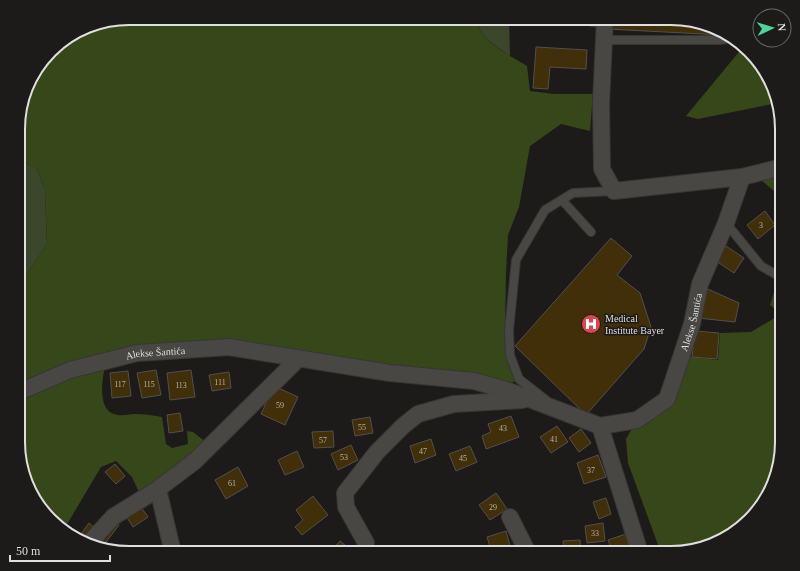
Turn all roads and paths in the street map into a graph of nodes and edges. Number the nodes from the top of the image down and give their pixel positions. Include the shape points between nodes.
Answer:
1 (601, 25) edge
2 (724, 39) edge
3 (604, 40) junction
4 (775, 170) edge
5 (742, 177) junction
6 (614, 191) junction
7 (562, 200) junction
8 (726, 223) junction
9 (591, 232) dead end
10 (775, 274) edge
11 (298, 359) junction
12 (25, 389) edge
13 (527, 400) junction
14 (560, 410) junction
15 (600, 426) junction
16 (158, 489) junction
17 (510, 517) dead end
18 (93, 539) edge
19 (366, 543) dead end
20 (171, 546) edge
21 (524, 546) edge
22 (638, 546) edge

1 - 3 street
2 - 3 lane
3 - 6 street via 601,103 602,169
4 - 5 street, Alekse Šantića
5 - 6 street, Alekse Šantića
5 - 8 street, Alekse Šantića
6 - 7 lane, Alekse Šantića via 573,193
7 - 9 lane
7 - 14 lane, Alekse Šantića via 545,210 516,260 509,330 510,355 519,379
8 - 10 lane via 761,266
8 - 15 street, Alekse Šantića via 700,284 692,324 667,399 637,420
11 - 12 street, Alekse Šantića via 229,347 137,353 70,370
11 - 13 street, Alekse Šantića via 390,373 474,381
11 - 16 street via 195,462
13 - 14 street, Alekse Šantića
13 - 19 street, Alekse Šantića via 454,404 418,414 403,426 372,457 345,493 346,506
14 - 15 street, Alekse Šantića
15 - 22 street
16 - 18 street via 113,517
16 - 20 street
17 - 21 street

